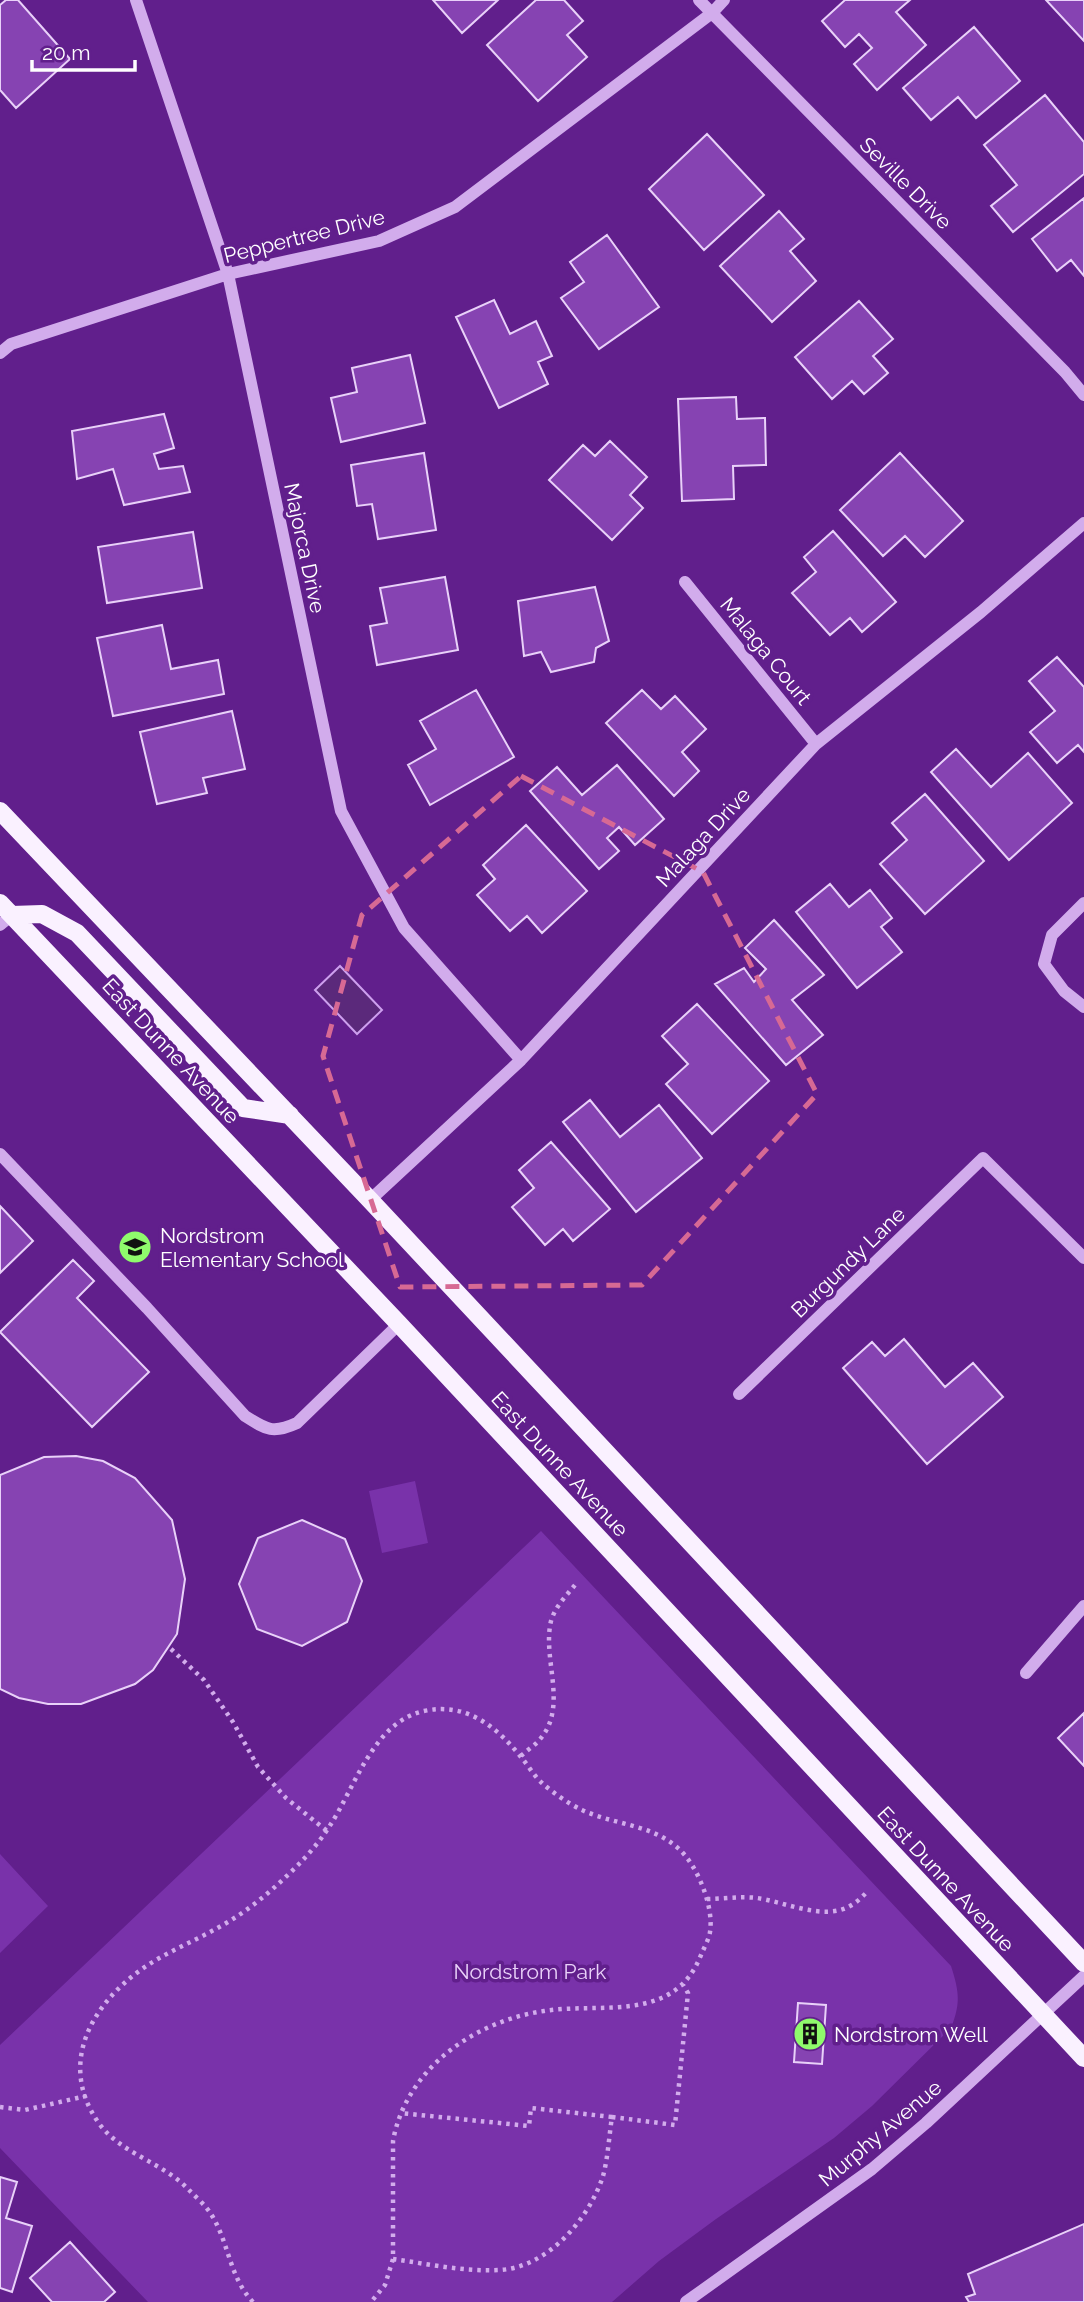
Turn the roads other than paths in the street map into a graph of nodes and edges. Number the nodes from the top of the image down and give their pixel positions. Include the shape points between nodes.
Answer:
1 (136, 0) edge
2 (699, 0) edge
3 (724, 0) edge
4 (712, 13) junction
5 (228, 274) junction
6 (0, 354) edge
7 (1084, 395) edge
8 (1084, 523) edge
9 (685, 582) dead end
10 (816, 744) junction
11 (0, 811) edge
12 (1084, 903) edge
13 (4, 914) edge
14 (1084, 1007) edge
15 (521, 1060) junction
16 (290, 1115) junction
17 (0, 1154) edge
18 (370, 1200) junction
19 (1084, 1258) edge
20 (399, 1324) junction
21 (739, 1394) dead end
22 (1084, 1606) edge
23 (1026, 1673) dead end
24 (1084, 1963) edge
25 (1084, 1976) edge
26 (1042, 2015) junction
27 (1084, 2059) edge
28 (701, 2297) edge
29 (685, 2302) edge

1 - 5 street, Majorca Drive
2 - 4 street, Seville Drive
3 - 4 street, Peppertree Drive
4 - 5 street, Peppertree Drive via 456,207 379,241
4 - 7 street, Seville Drive
5 - 6 street, Peppertree Drive via 11,344
5 - 15 street, Majorca Drive via 341,811 404,928
8 - 10 street, Malaga Drive
9 - 10 street, Malaga Court
10 - 15 street, Malaga Drive
11 - 16 main road, East Dunne Avenue
12 - 14 street via 1052,935 1044,964 1064,991
13 - 16 main road via 42,914 77,933 243,1108
13 - 20 main road, East Dunne Avenue
15 - 18 street, Malaga Drive
16 - 18 main road, East Dunne Avenue
17 - 20 street via 245,1416 261,1426 280,1431 297,1423
18 - 24 main road, East Dunne Avenue
19 - 21 street, Burgundy Lane via 983,1158
20 - 26 main road, East Dunne Avenue
22 - 23 street
25 - 26 street, Murphy Avenue
26 - 27 main road, East Dunne Avenue
26 - 28 street, Murphy Avenue via 872,2169
28 - 29 street, Murphy Avenue

